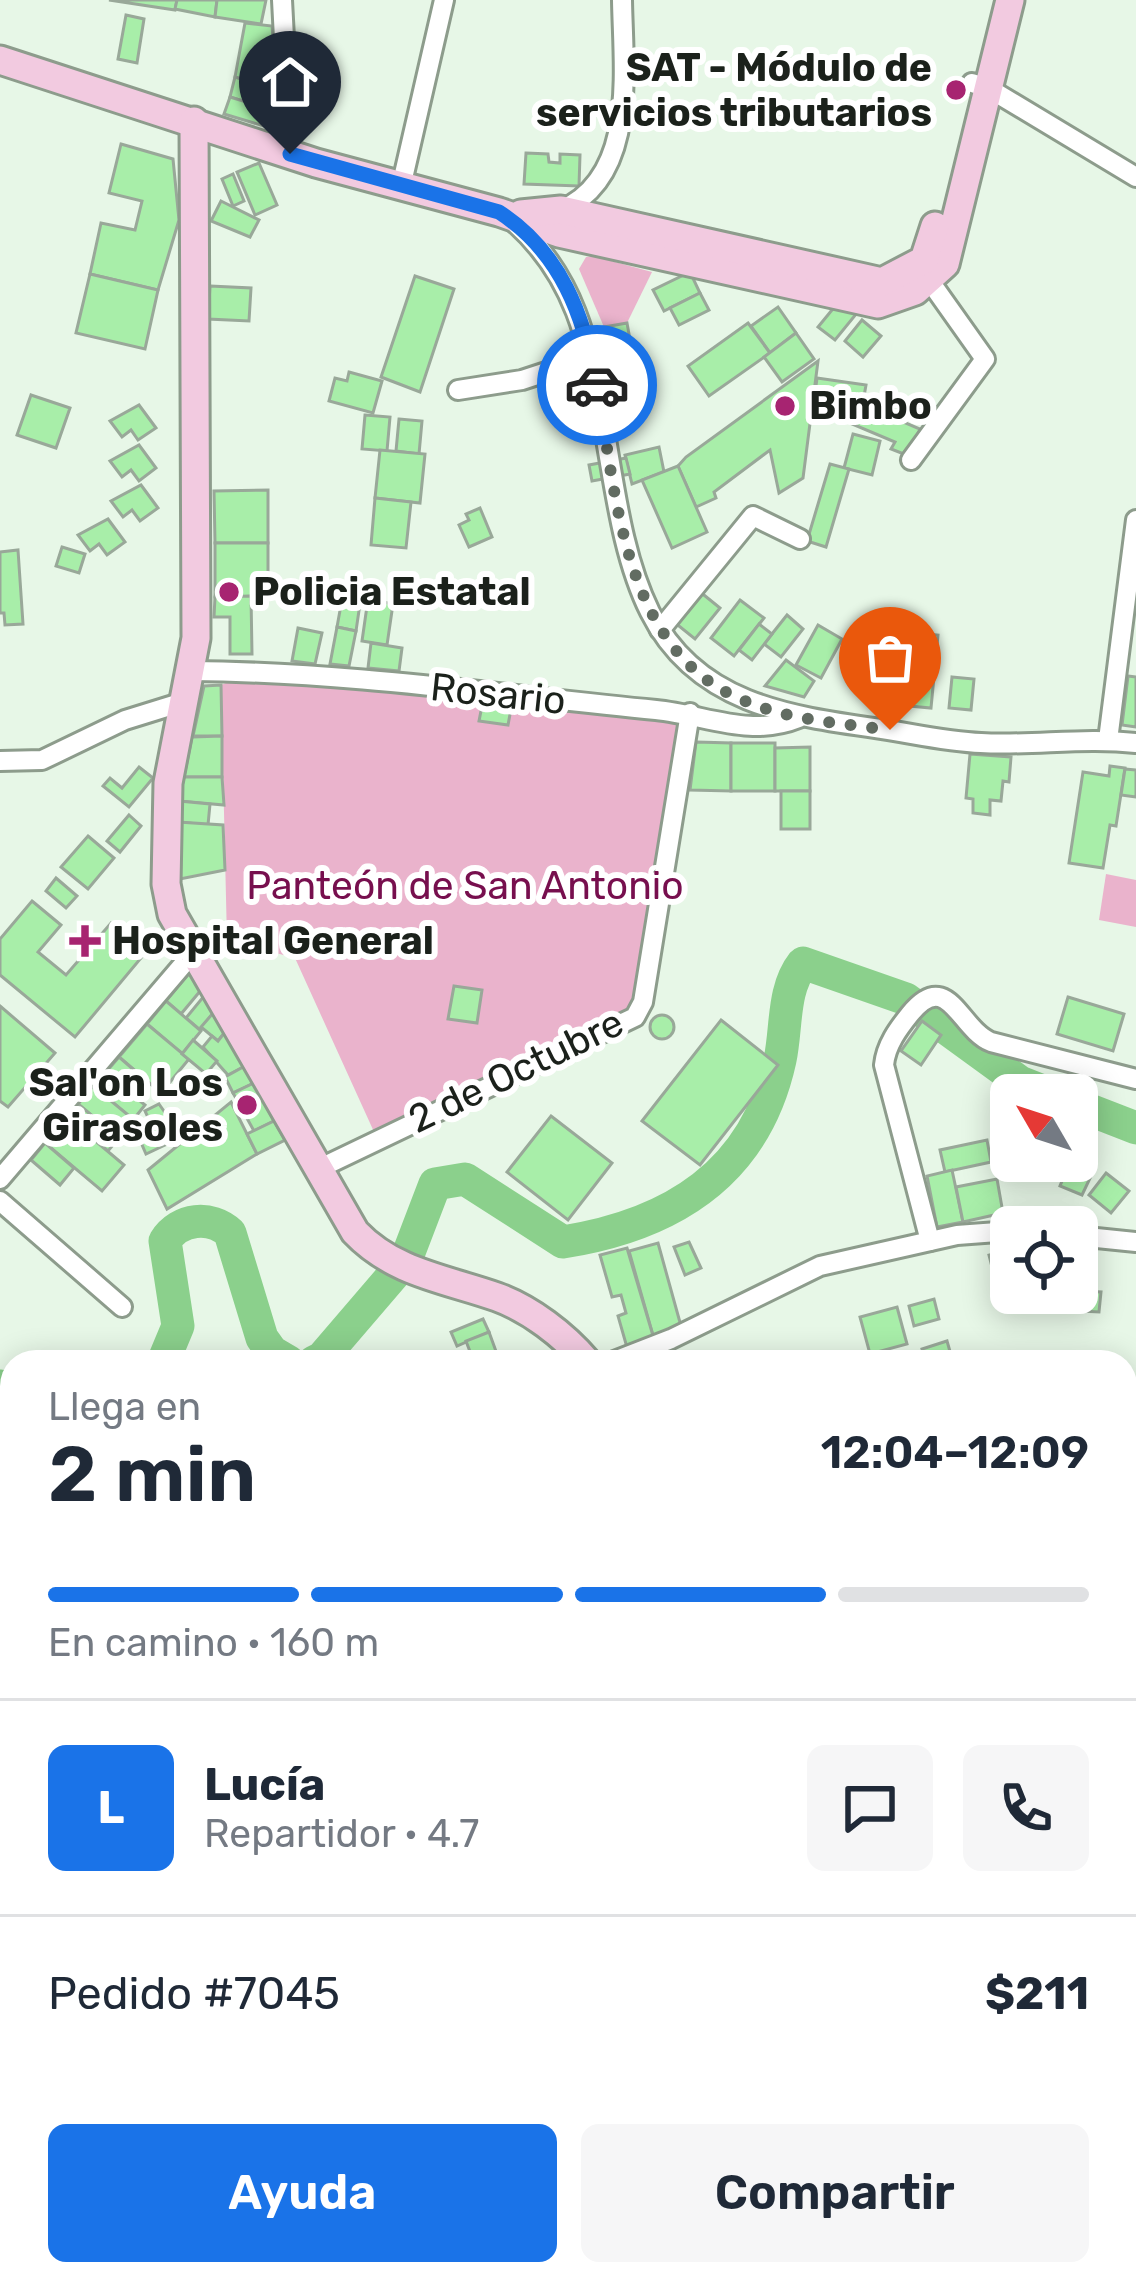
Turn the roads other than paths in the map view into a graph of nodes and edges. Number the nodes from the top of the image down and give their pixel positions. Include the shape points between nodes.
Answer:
1 (282, 0) edge
2 (444, 0) edge
3 (622, 0) edge
4 (991, 0) edge
5 (1010, 0) edge
6 (0, 60) edge
7 (980, 86) junction
8 (194, 121) junction
9 (290, 154) junction
10 (1136, 177) edge
11 (400, 187) junction
12 (561, 210) junction
13 (499, 212) junction
14 (929, 280) junction
15 (592, 357) junction
16 (458, 390) dead end
17 (911, 460) dead end
18 (1136, 520) edge
19 (800, 539) dead end
20 (660, 630) junction
21 (191, 670) junction
22 (183, 702) junction
23 (690, 713) junction
24 (800, 718) junction
25 (1108, 740) junction
26 (1136, 743) edge
27 (0, 761) edge
28 (192, 954) junction
29 (1136, 1079) edge
30 (316, 1170) junction
31 (0, 1179) edge
32 (0, 1201) edge
33 (990, 1234) edge
34 (1098, 1238) edge
35 (929, 1241) junction
36 (1136, 1242) edge
37 (122, 1306) dead end
38 (574, 1350) edge
39 (643, 1350) edge

1 - 9 street
2 - 11 street
3 - 12 street via 620,128 592,188
4 - 7 main road
5 - 7 main road
6 - 8 main road
7 - 10 street
7 - 12 main road via 928,255 888,281
7 - 14 main road via 945,264
8 - 9 main road
8 - 21 main road
9 - 11 main road
11 - 13 main road
12 - 13 main road
13 - 14 main road via 559,233 878,304
13 - 15 street via 556,268
14 - 17 street via 985,359
15 - 16 street
15 - 20 street via 636,576
18 - 25 street
19 - 20 street via 753,516
20 - 24 street via 709,682
21 - 22 main road
21 - 23 street, Rosario
22 - 27 street via 42,760
22 - 28 main road via 168,783 166,884
23 - 24 street, Rosario via 752,729
23 - 30 street, 2 de Octubre via 635,1017
24 - 25 street via 980,743
25 - 26 street
28 - 30 main road
28 - 31 street
29 - 35 street via 991,1042 946,1000 920,1001 884,1065
30 - 38 main road via 382,1257 507,1301
32 - 37 street
33 - 35 street
34 - 36 street
35 - 39 street via 820,1266

